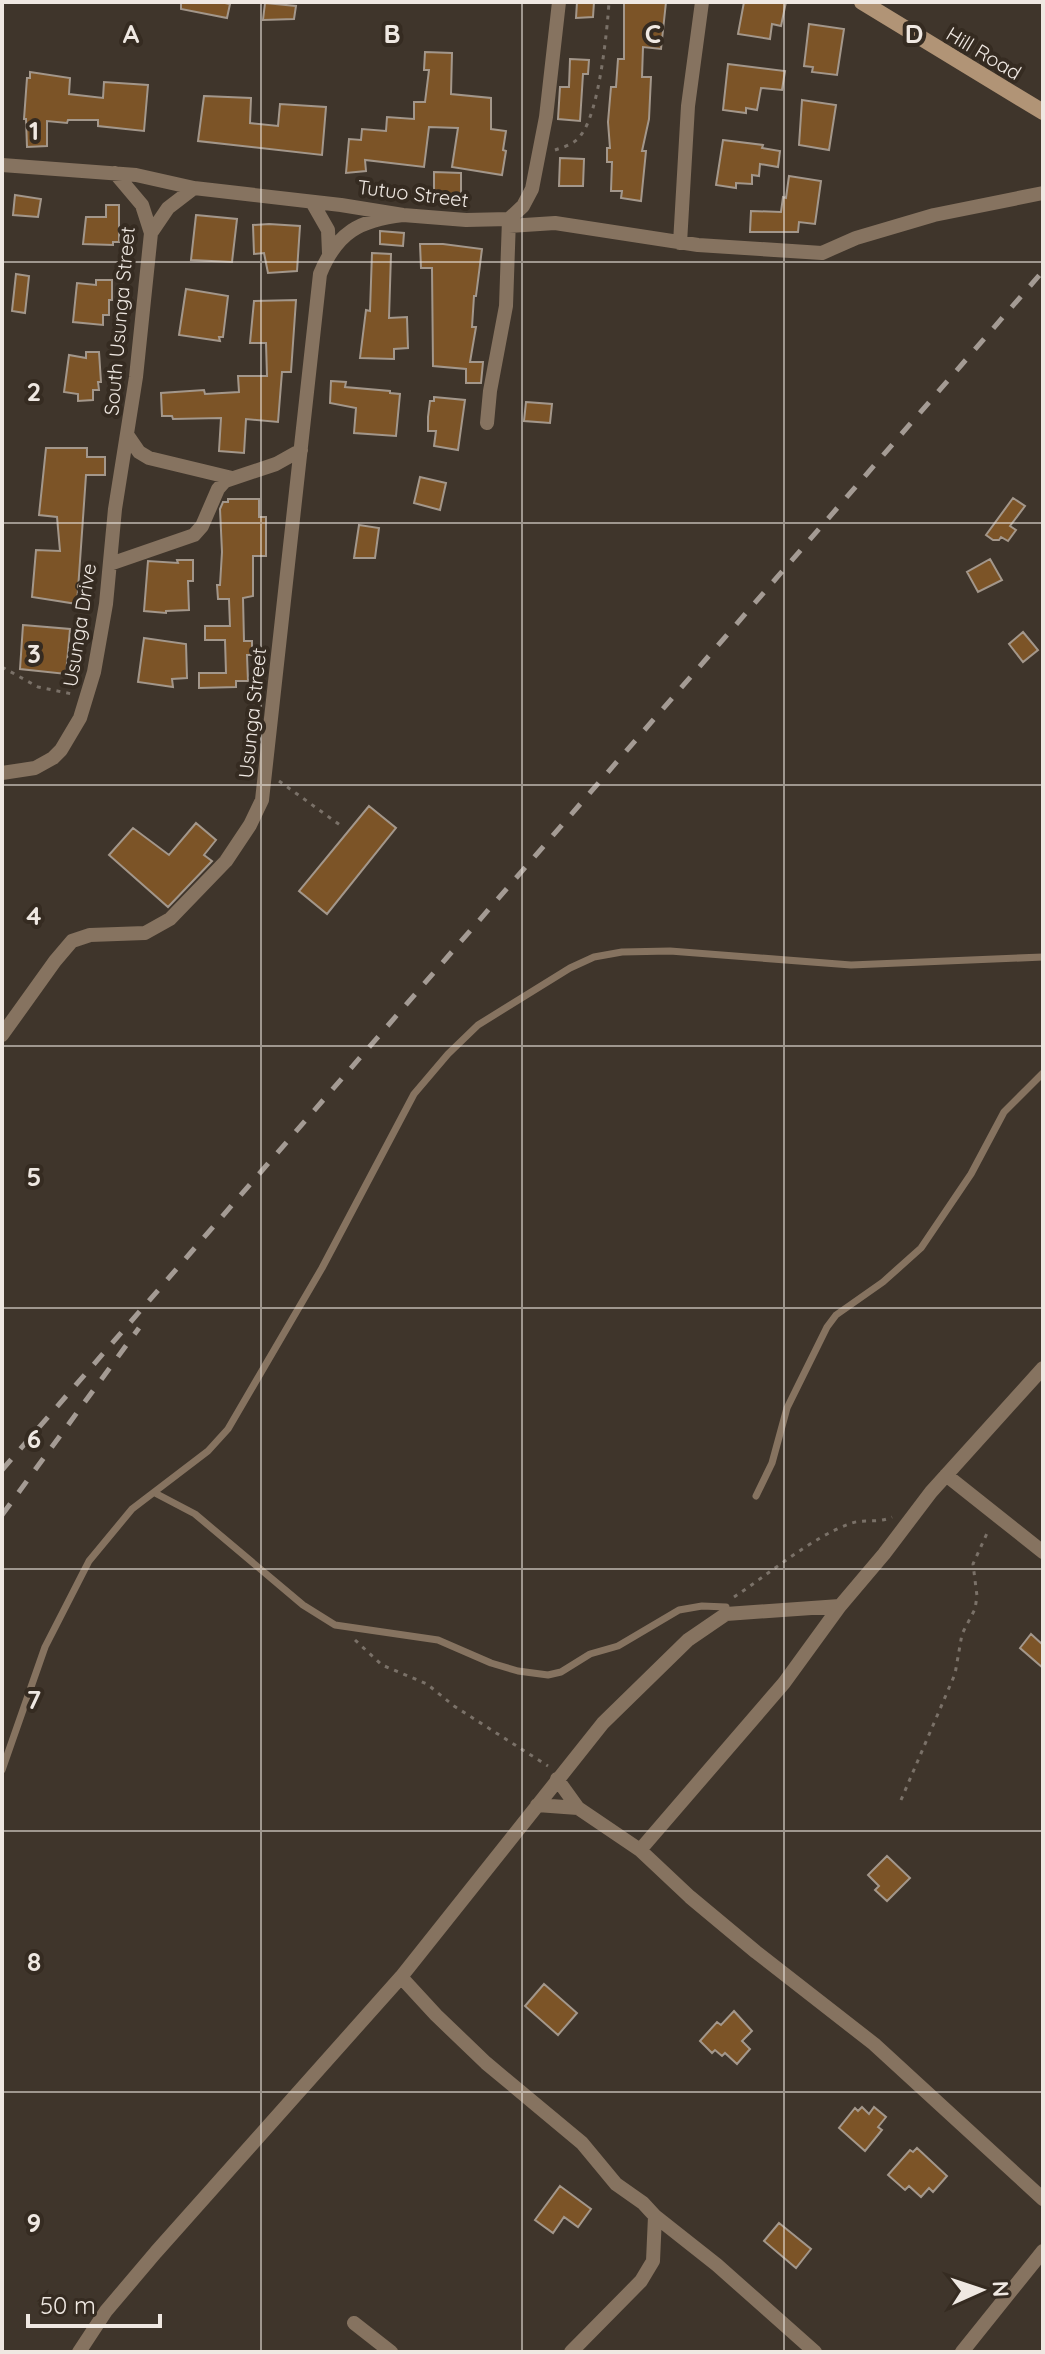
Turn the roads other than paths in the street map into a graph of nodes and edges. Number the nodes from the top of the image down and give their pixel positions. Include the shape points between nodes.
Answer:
1 (559, 2) edge
2 (702, 2) edge
3 (862, 2) edge
4 (1043, 112) edge
5 (2, 165) edge
6 (115, 173) junction
7 (194, 188) junction
8 (1043, 193) edge
9 (312, 202) junction
10 (403, 215) junction
11 (509, 222) junction
12 (151, 233) junction
13 (680, 243) junction
14 (329, 253) junction
15 (487, 423) dead end
16 (128, 436) junction
17 (301, 450) junction
18 (232, 478) junction
19 (110, 564) junction
20 (2, 773) edge
21 (1043, 957) edge
22 (2, 1035) edge
23 (1043, 1073) edge
24 (1043, 1368) edge
25 (946, 1475) junction
26 (155, 1493) junction
27 (756, 1496) dead end
28 (1043, 1552) edge
29 (840, 1606) junction
30 (726, 1607) road end
31 (2, 1770) edge
32 (558, 1778) junction
33 (537, 1805) junction
34 (578, 1808) junction
35 (640, 1850) junction
36 (401, 1977) junction
37 (1043, 2199) edge
38 (655, 2216) junction
39 (1043, 2251) edge
40 (354, 2323) dead end
41 (79, 2352) edge
42 (391, 2352) edge
43 (571, 2352) edge
44 (815, 2352) edge
45 (962, 2352) edge

1 - 11 street via 532,189
2 - 13 street via 688,106
3 - 4 main road, Hill Road
5 - 6 street, Tutuo Street
6 - 7 street, Tutuo Street
6 - 12 street, South Usunga Street via 146,213
7 - 9 street, Tutuo Street
7 - 12 street via 168,208
8 - 13 street, Tutuo Street via 934,215 822,253
9 - 10 street, Tutuo Street
9 - 14 street via 325,221
10 - 11 street, Tutuo Street
10 - 14 street via 358,226
11 - 13 street, Tutuo Street via 574,224
11 - 15 street via 506,306
12 - 16 street, South Usunga Street
14 - 17 street, Usunga Street via 316,301
16 - 18 street via 149,458
16 - 19 street, Usunga Drive
17 - 18 street
17 - 22 street, Usunga Street via 267,771 250,825 226,861 170,919 145,933 90,935 72,941
18 - 19 street via 218,489 194,535
19 - 20 street, Usunga Drive via 88,696 70,737 53,758 35,768
21 - 26 lane via 851,965 622,952 570,968 478,1025 414,1094 322,1268 228,1429
23 - 27 lane via 1004,1112 971,1174 921,1248 827,1327 787,1408 772,1463
24 - 25 street
25 - 28 street
25 - 29 street
26 - 30 lane via 195,1514 303,1605 335,1625 438,1640 503,1667 548,1675 561,1672 679,1610
26 - 31 lane via 115,1526 73,1588 45,1647
29 - 32 street via 733,1612 716,1620 688,1640 603,1723
29 - 35 street via 784,1683
32 - 33 street
32 - 34 street
33 - 34 street
33 - 36 street
34 - 35 street
35 - 37 street via 723,1925 874,2044
36 - 38 street via 486,2063 582,2143 616,2184
36 - 41 street via 156,2252
38 - 43 street via 653,2261 647,2271
38 - 44 street
39 - 45 street
40 - 42 street

